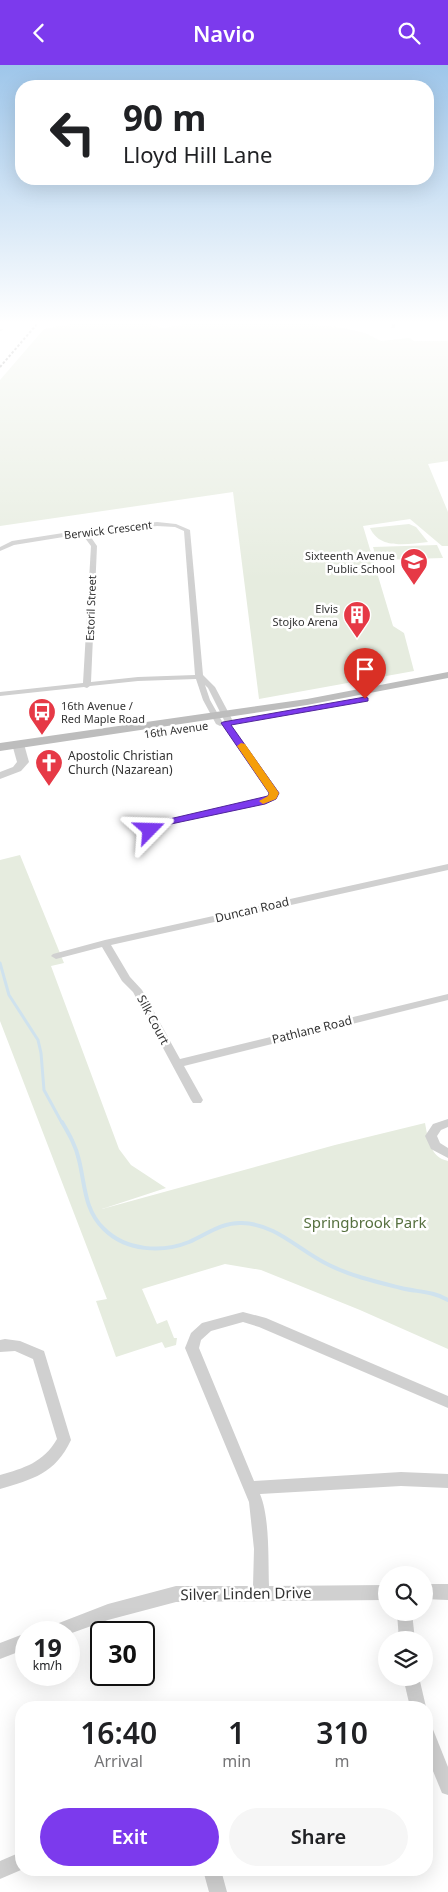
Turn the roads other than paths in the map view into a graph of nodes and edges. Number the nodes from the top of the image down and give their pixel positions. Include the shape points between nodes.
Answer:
1 (84, 532) junction
2 (0, 549) edge
3 (448, 675) edge
4 (201, 677) junction
5 (448, 683) edge
6 (87, 686) junction
7 (0, 694) edge
8 (223, 720) junction
9 (0, 747) edge
10 (19, 748) junction
11 (0, 755) edge
12 (0, 776) edge
13 (150, 830) dead end
14 (448, 867) edge
15 (105, 943) junction
16 (56, 956) dead end
17 (448, 997) edge
18 (177, 1064) junction
19 (197, 1100) dead end
20 (448, 1123) edge
21 (448, 1154) edge
22 (0, 1345) edge
23 (448, 1403) edge
24 (448, 1481) edge
25 (0, 1482) edge
26 (250, 1488) junction
27 (433, 1592) edge
28 (448, 1592) edge
29 (378, 1593) edge
30 (260, 1594) junction
31 (80, 1622) edge
32 (15, 1645) edge
33 (0, 1651) edge
34 (413, 1686) edge
35 (417, 1701) edge
36 (433, 1750) edge
37 (448, 1787) edge
38 (15, 1864) edge
39 (0, 1870) edge
40 (214, 1876) edge
41 (218, 1892) edge

1 - 2 street, Berwick Crescent via 12,543
1 - 4 street, Berwick Crescent via 132,525 170,524 184,526 188,530 197,663
1 - 6 street, Estoril Street via 94,546
3 - 8 main road, 16th Avenue
4 - 6 street via 138,679
4 - 8 street, Berwick Crescent via 211,711
5 - 8 main road, 16th Avenue
6 - 7 street
8 - 10 main road, 16th Avenue
8 - 13 street, Berwick Crescent via 274,793 272,797 168,822
9 - 10 main road, 16th Avenue
10 - 11 main road, 16th Avenue
10 - 12 street via 23,762 17,769
14 - 15 street, Duncan Road
15 - 16 street, Duncan Road
15 - 18 street, Silk Court via 126,979 137,990
17 - 18 street, Pathlane Road
18 - 19 street, Silk Court
20 - 21 street via 437,1127 431,1136 435,1146
22 - 25 street via 20,1347 39,1355 64,1440 57,1455 43,1468
23 - 26 street via 261,1322 244,1317 207,1327 196,1337 192,1348
24 - 26 street via 401,1479
26 - 30 street via 256,1501 260,1527
27 - 28 street
29 - 30 street, Silver Linden Drive
30 - 31 street, Silver Linden Drive via 176,1594
32 - 33 street
34 - 35 street
36 - 37 street
38 - 39 street
40 - 41 street

